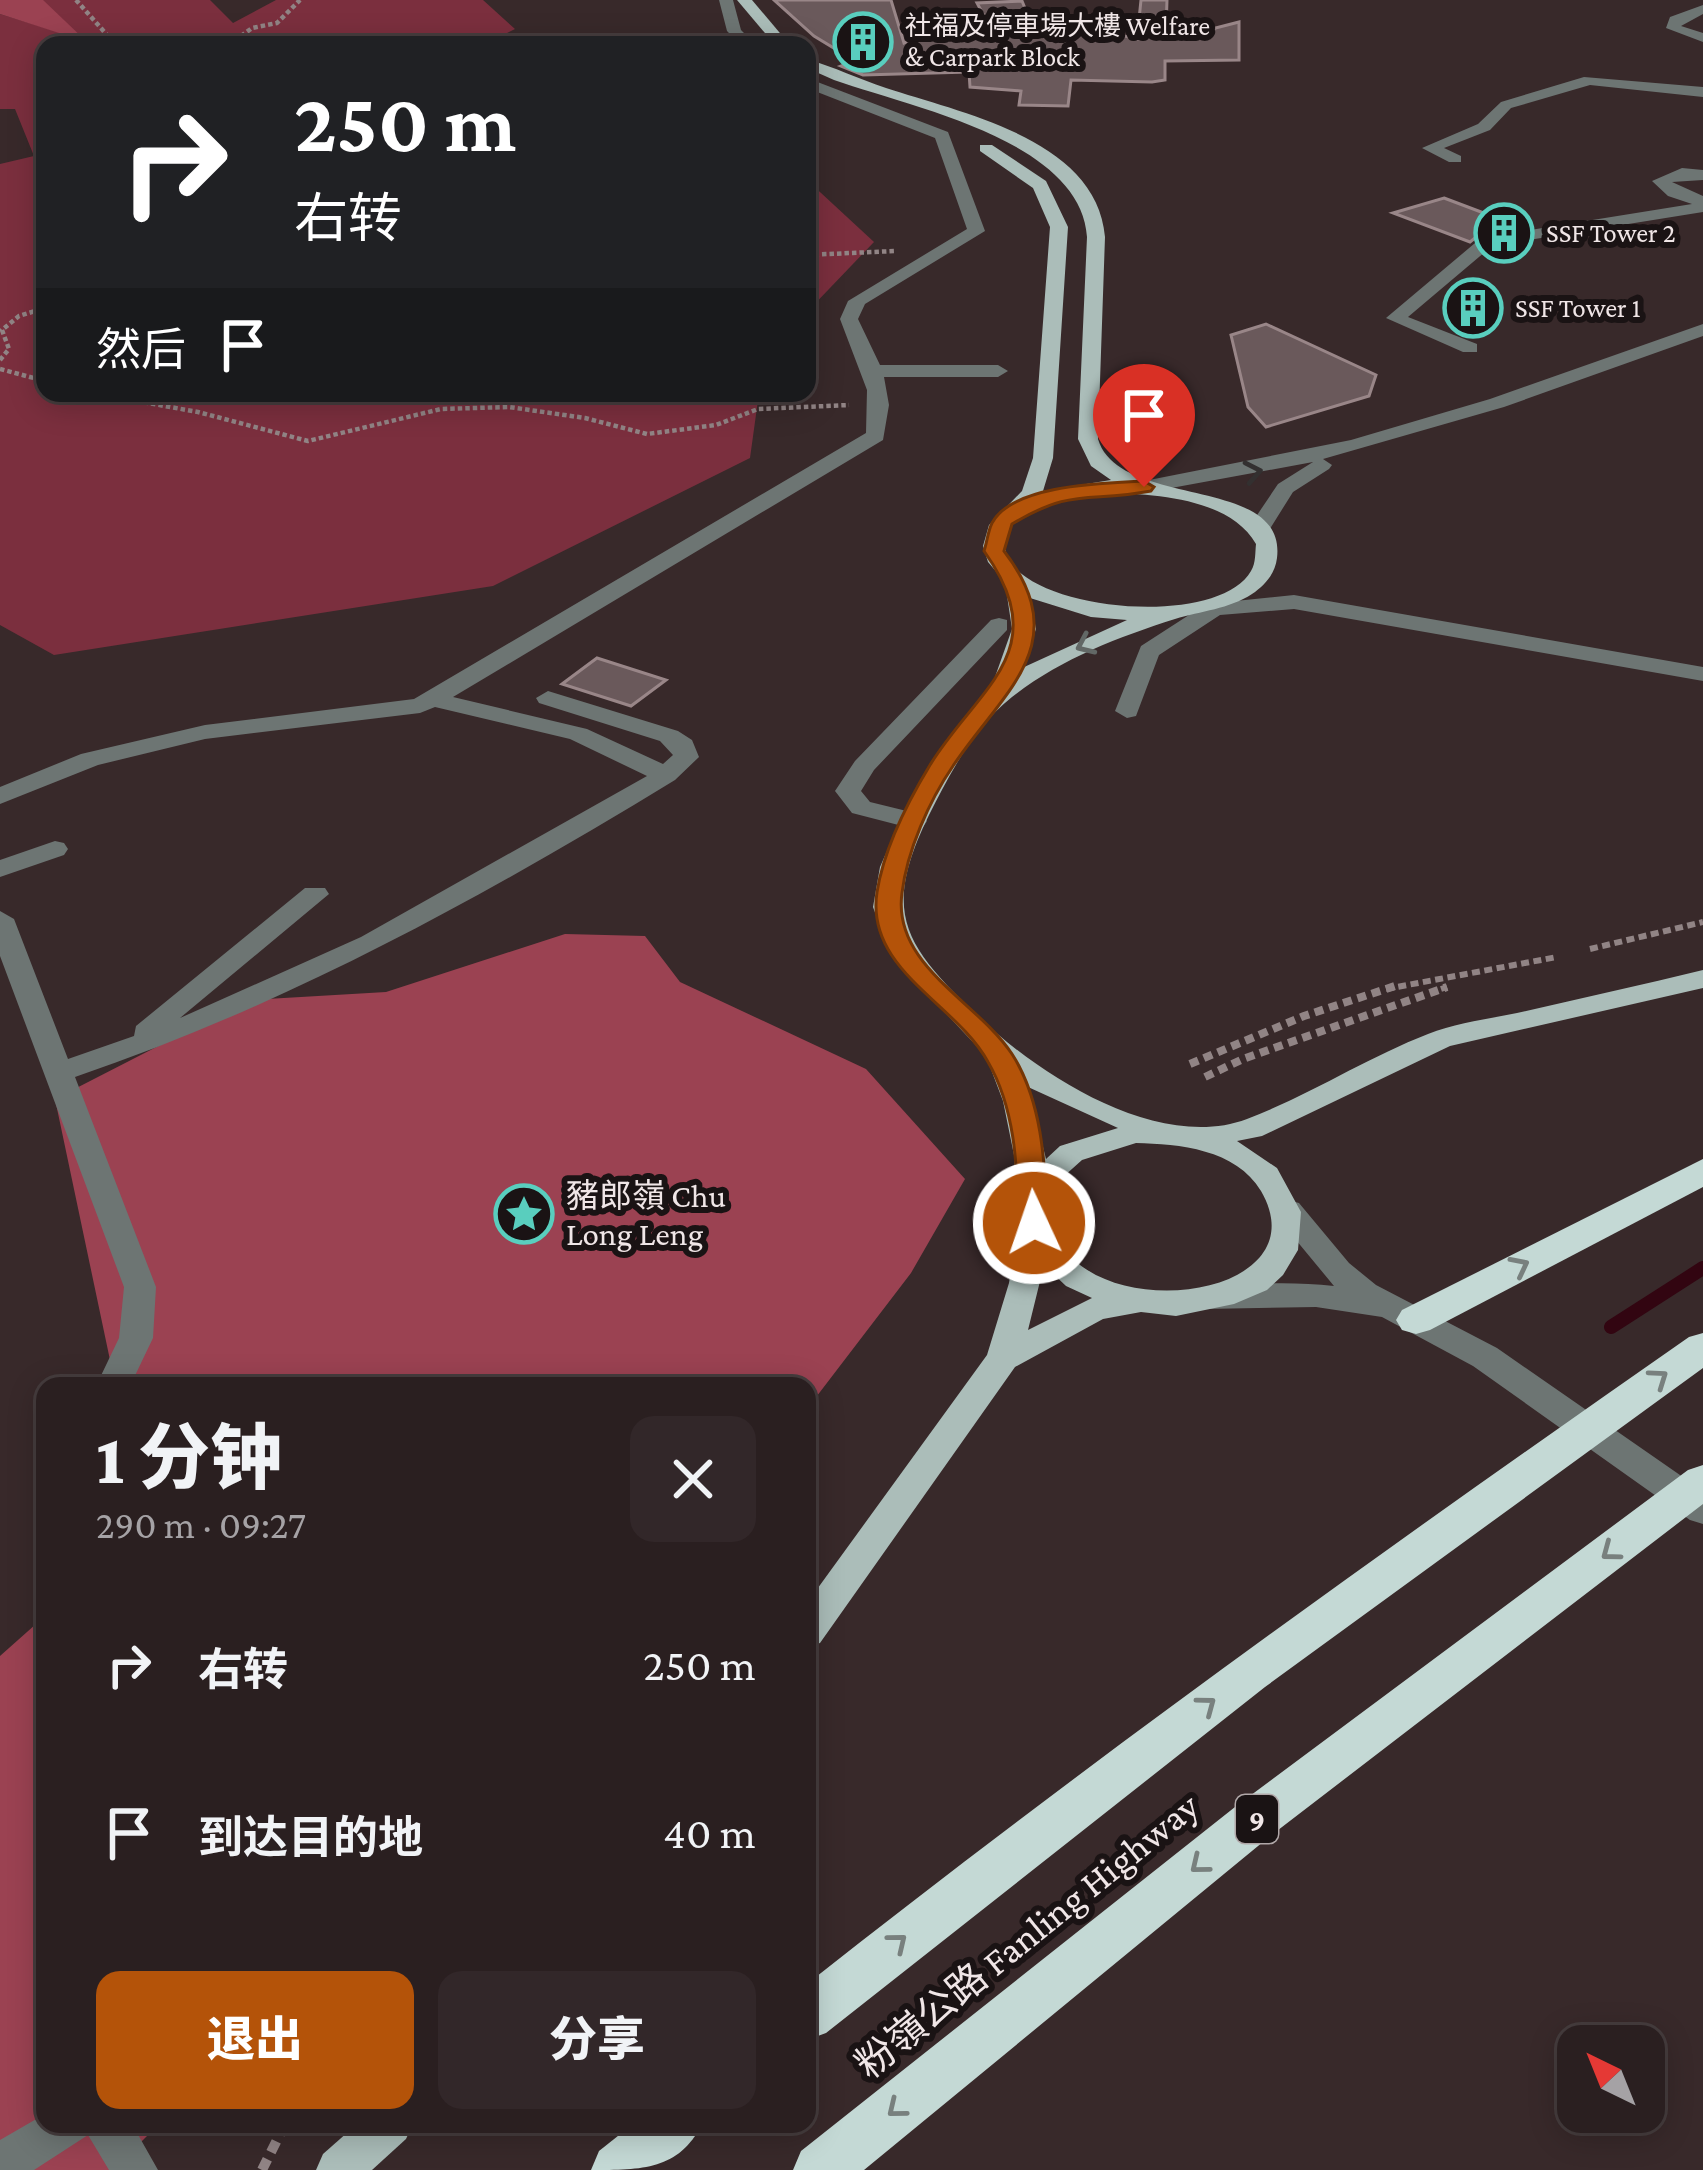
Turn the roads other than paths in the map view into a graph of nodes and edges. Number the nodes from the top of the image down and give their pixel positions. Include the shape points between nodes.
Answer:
1 (723, 0) edge
2 (744, 0) edge
3 (1703, 9) edge
4 (740, 36) edge
5 (775, 36) edge
6 (1703, 38) edge
7 (816, 67) edge
8 (816, 85) edge
9 (816, 86) edge
10 (1703, 92) edge
11 (1455, 159) dead end
12 (1703, 175) edge
13 (1703, 205) edge
14 (1703, 330) edge
15 (1471, 348) dead end
16 (874, 371) junction
17 (998, 371) dead end
18 (1360, 448) junction
19 (1144, 487) junction
20 (1019, 508) junction
21 (1258, 530) junction
22 (1016, 581) junction
23 (1176, 611) junction
24 (999, 626) dead end
25 (1703, 674) edge
26 (1001, 693) junction
27 (568, 698) dead end
28 (430, 700) junction
29 (1127, 711) dead end
30 (666, 775) junction
31 (0, 796) edge
32 (914, 821) junction
33 (55, 848) dead end
34 (0, 869) edge
35 (315, 894) dead end
36 (0, 919) edge
37 (1703, 979) edge
38 (1000, 1056) junction
39 (58, 1072) junction
40 (1320, 1096) junction
41 (1183, 1136) junction
42 (1703, 1171) edge
43 (1281, 1198) junction
44 (1034, 1233) junction
45 (1211, 1301) junction
46 (1146, 1303) junction
47 (1416, 1320) junction
48 (1703, 1347) edge
49 (1003, 1358) junction
50 (117, 1377) edge
51 (1703, 1481) edge
52 (1703, 1510) edge
53 (816, 1619) edge
54 (816, 2009) edge
55 (54, 2133) edge
56 (112, 2133) edge
57 (380, 2133) edge
58 (664, 2133) edge
59 (0, 2164) edge
60 (135, 2170) edge
61 (339, 2170) edge
62 (619, 2170) edge
63 (821, 2170) edge

1 - 4 street
2 - 5 main road
3 - 6 street via 1673,28
7 - 19 main road via 1021,144 1076,183 1096,240 1092,457
8 - 20 main road via 1004,157 1049,196 1059,246 1043,458
9 - 16 street via 942,135 976,231 857,301 849,319
10 - 11 street via 1589,80 1553,88 1430,148
12 - 13 street via 1660,181
13 - 15 street via 1487,242 1395,318
14 - 18 street
16 - 17 street
16 - 28 street via 876,436
19 -> 18 street
18 - 21 street via 1300,476
19 - 20 main road via 1072,490
19 - 21 main road via 1214,502
20 - 22 main road via 1003,521 994,551
21 - 23 main road via 1267,563 1252,584
22 - 23 main road via 1100,610
22 - 26 main road via 1024,629
23 -> 26 main road via 1064,655
24 - 32 street via 848,791 861,808
25 - 29 street via 1294,602 1214,609 1149,651
26 - 32 main road via 941,765
27 - 30 street via 682,746 686,757
28 - 30 street via 578,734
28 - 31 street via 205,732 90,759
30 - 39 street via 301,980
32 - 38 main road via 890,886 896,946
33 - 34 street
35 - 39 street via 142,1034
36 - 39 street
37 - 40 main road via 1441,1039
38 - 41 main road via 1066,1099
38 - 44 main road via 1030,1155
39 - 50 street via 140,1287 136,1338
40 - 41 main road via 1251,1129
40 - 43 main road via 1285,1118 1268,1142 1264,1158
41 - 43 main road via 1249,1161
41 - 44 main road via 1134,1132 1064,1154 1041,1177 1030,1204
47 -> 42 highway
43 - 45 main road via 1288,1240 1276,1266
43 - 47 street via 1337,1270
44 - 46 main road via 1082,1284
44 - 49 main road
45 - 46 main road
45 - 47 street via 1316,1296
46 - 49 main road via 1096,1308
47 - 52 street via 1486,1357
54 -> 48 highway, 粉嶺公路 Fanling Highway via 1358,1589
49 - 53 main road
51 -> 63 highway, 粉嶺公路 Fanling Highway / 9 via 1265,1812
55 - 59 street
56 - 60 street
57 - 61 main road
58 - 62 highway

